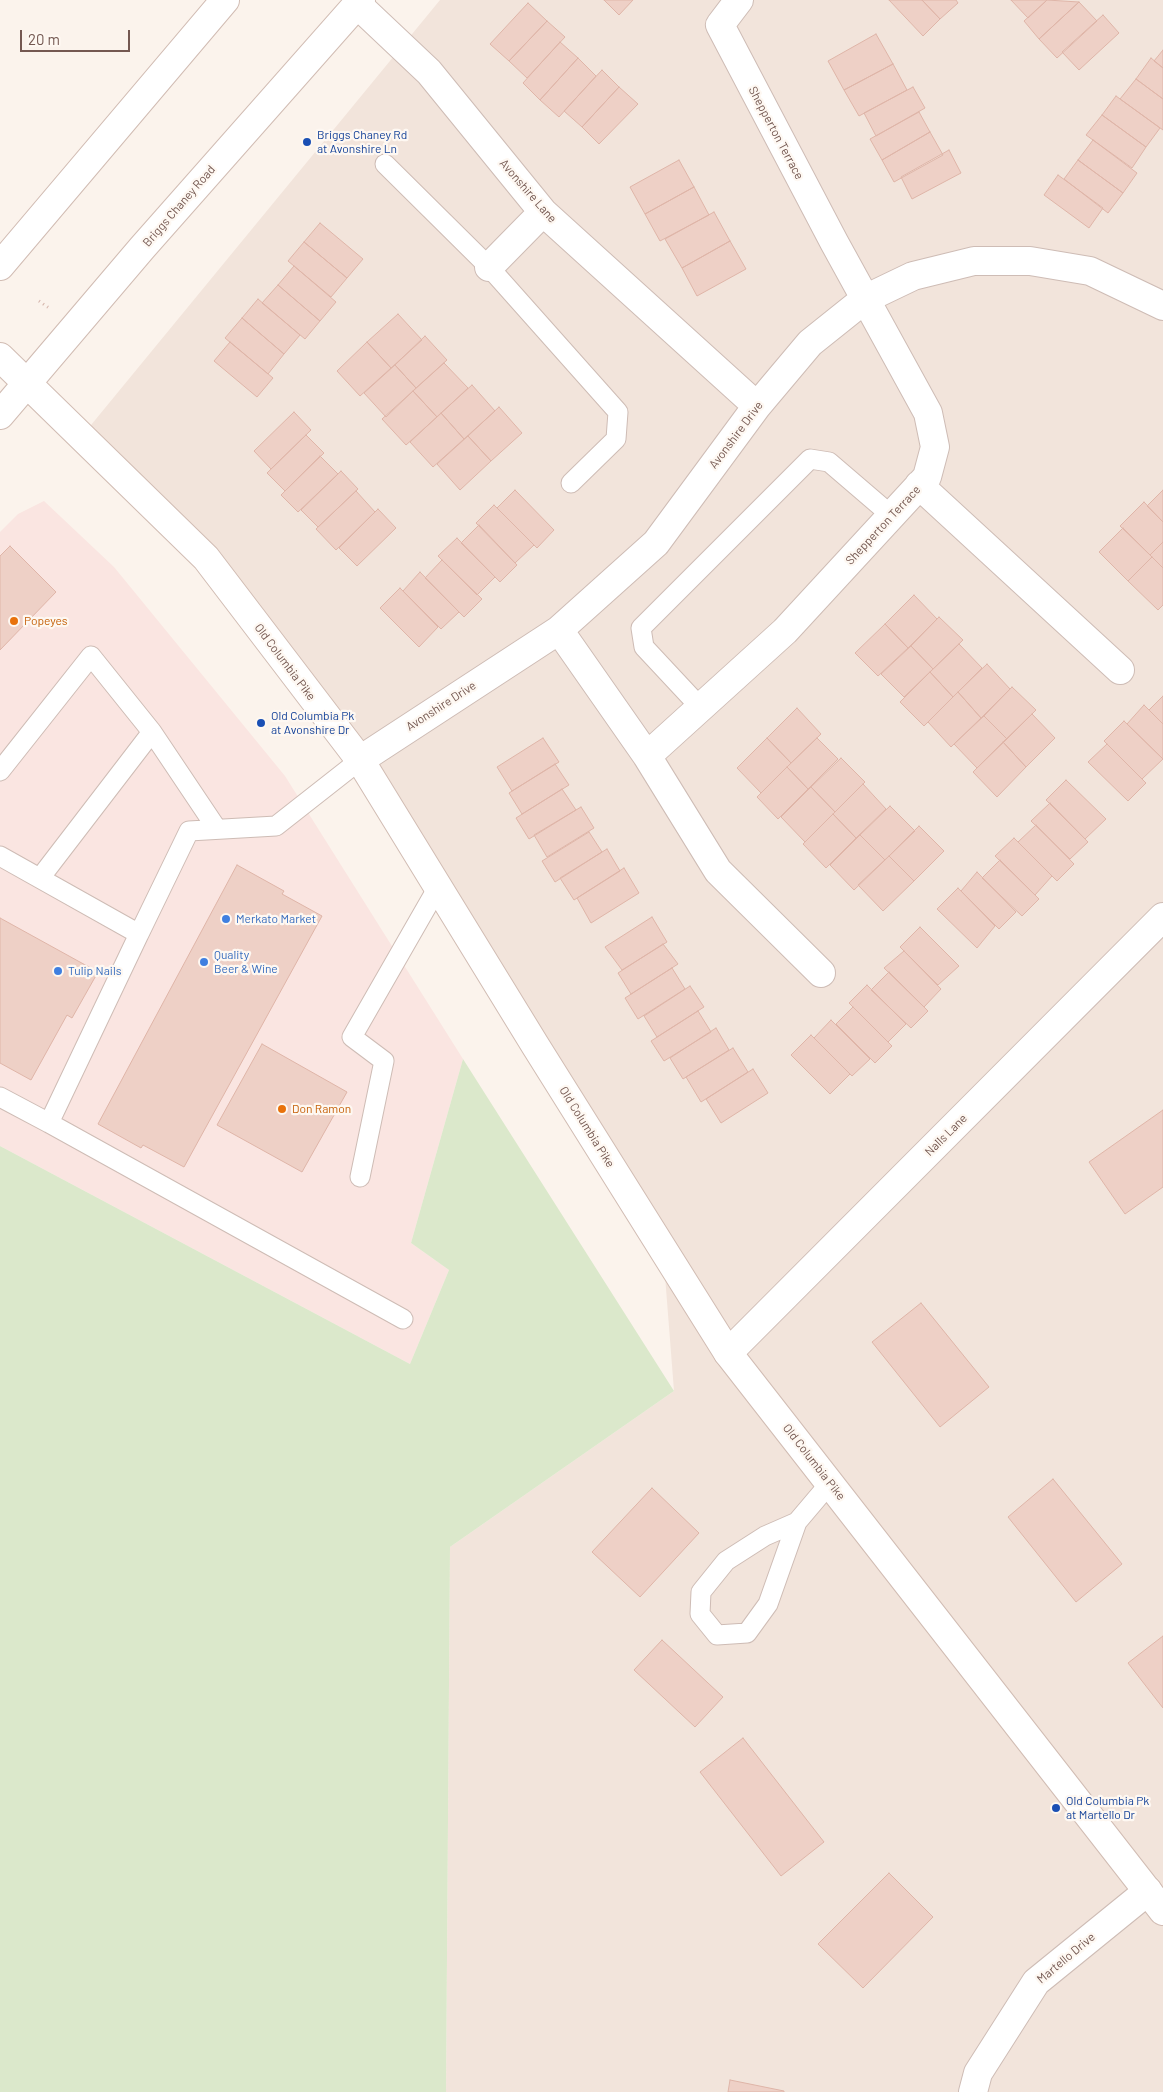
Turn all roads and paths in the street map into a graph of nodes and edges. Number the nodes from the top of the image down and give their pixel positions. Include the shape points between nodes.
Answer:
1 (225, 0) edge
2 (739, 0) edge
3 (359, 2) edge
4 (385, 164) dead end
5 (543, 212) junction
6 (0, 266) edge
7 (489, 267) junction
8 (1160, 297) edge
9 (865, 299) junction
10 (0, 357) edge
11 (27, 382) junction
12 (757, 406) junction
13 (0, 416) edge
14 (572, 483) dead end
15 (919, 485) junction
16 (892, 516) junction
17 (560, 630) junction
18 (1120, 670) dead end
19 (700, 707) junction
20 (152, 732) junction
21 (647, 756) junction
22 (360, 760) junction
23 (0, 771) edge
24 (217, 829) junction
25 (0, 856) edge
26 (40, 878) junction
27 (438, 887) junction
28 (1163, 917) edge
29 (139, 934) junction
30 (821, 973) dead end
31 (0, 1097) edge
32 (49, 1123) junction
33 (360, 1177) dead end
34 (403, 1319) dead end
35 (728, 1353) junction
36 (830, 1483) junction
37 (796, 1522) junction
38 (1155, 1901) edge
39 (973, 2092) edge

1 - 6 street
2 - 9 street, Shepperton Terrace via 720,26
3 - 5 street, Avonshire Lane via 429,72
3 - 11 street, Briggs Chaney Road
4 - 7 lane
5 - 7 street
5 - 12 street, Avonshire Lane
7 - 14 lane via 618,412 616,439
8 - 9 street, Avonshire Drive via 1090,271 1030,261 974,261 913,276
9 - 12 street, Avonshire Drive via 810,343
9 - 15 street, Shepperton Terrace via 928,413 935,448 927,477
10 - 11 street, Old Columbia Pike
11 - 13 street, Briggs Chaney Road
11 - 22 street, Old Columbia Pike via 206,558
12 - 17 street, Avonshire Drive via 656,543
15 - 16 street, Shepperton Terrace
15 - 18 street
16 - 19 street, Shepperton Terrace via 785,632
16 - 19 lane via 829,462 810,458 641,628 644,647
17 - 21 street
17 - 22 street, Avonshire Drive
19 - 21 street, Shepperton Terrace
20 - 23 lane via 91,656
20 - 24 lane
20 - 26 lane
21 - 30 street via 718,870
22 - 24 lane via 276,826
22 - 27 street, Old Columbia Pike
24 - 29 lane via 189,831
25 - 26 lane
26 - 29 lane
27 - 33 lane via 352,1037 384,1061
27 - 35 street, Old Columbia Pike
28 - 35 street, Nalls Lane
29 - 32 lane
31 - 32 lane
32 - 34 lane
35 - 36 street, Old Columbia Pike
36 - 37 lane
36 - 38 street, Old Columbia Pike
37 - 37 lane via 768,1604 747,1633 717,1635 700,1614 701,1592 726,1561 765,1536
38 - 39 street, Martello Drive via 1036,1982 978,2073

